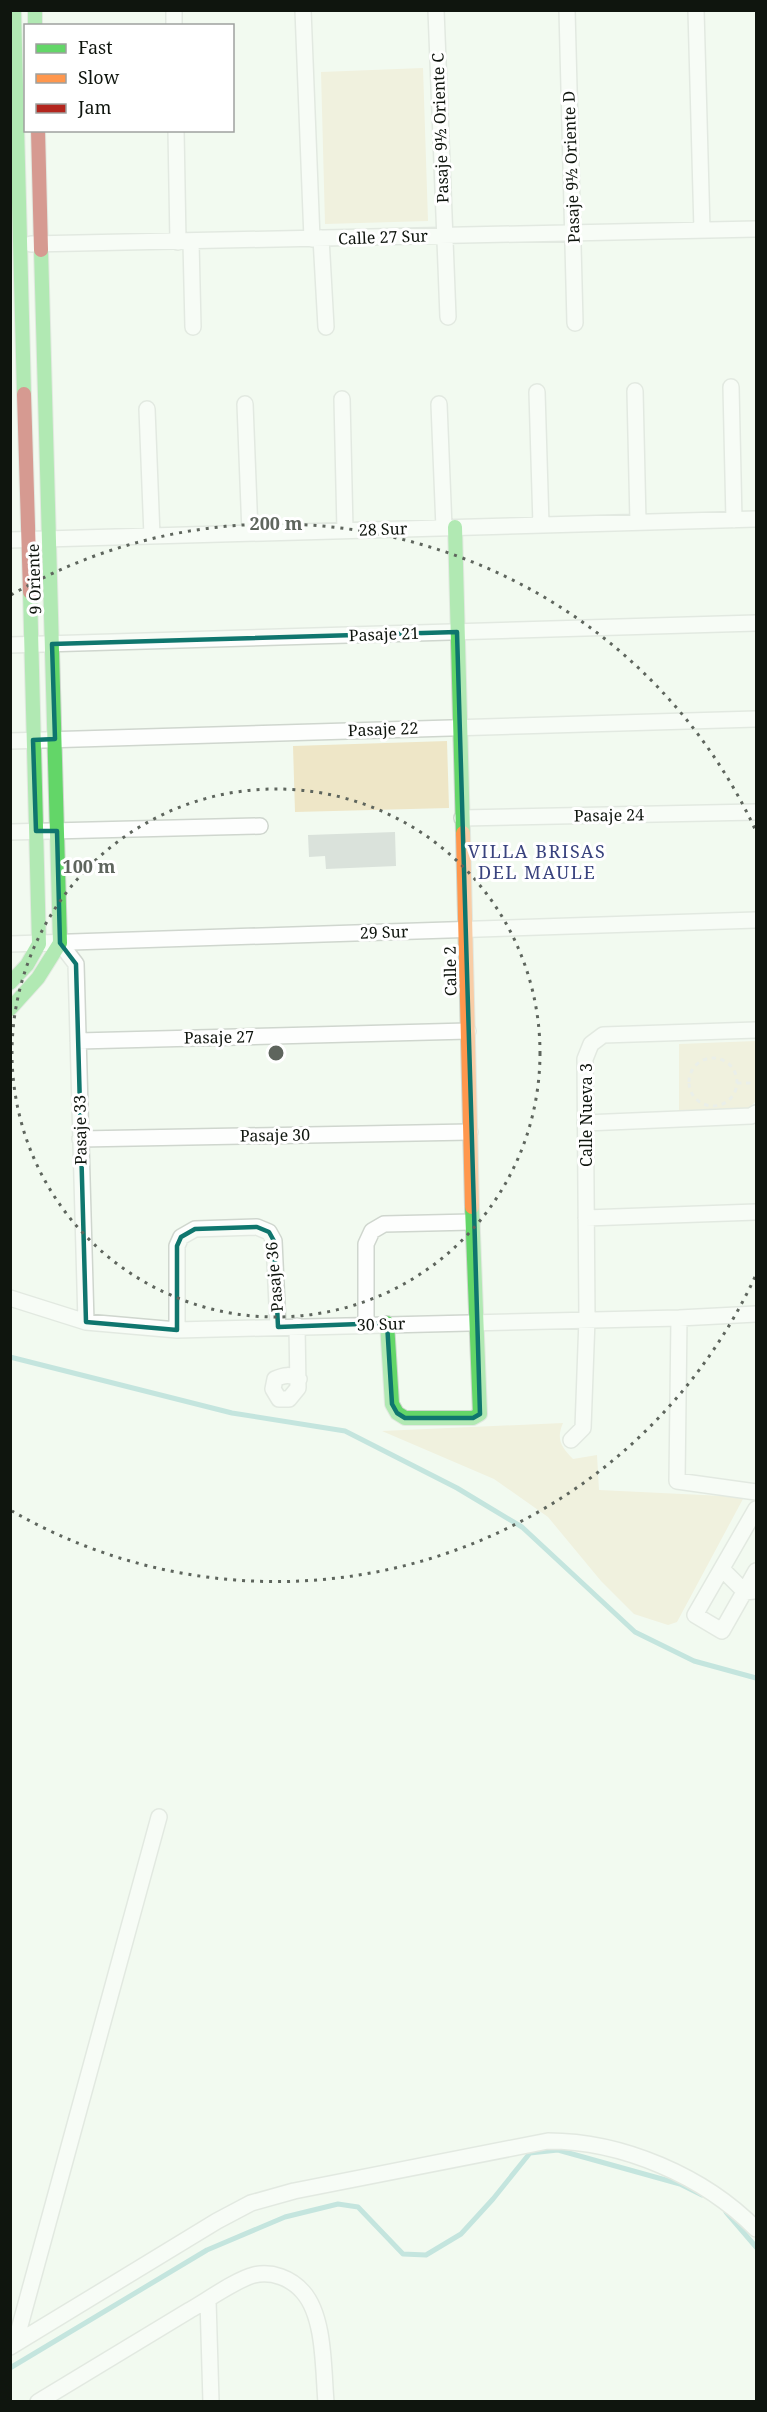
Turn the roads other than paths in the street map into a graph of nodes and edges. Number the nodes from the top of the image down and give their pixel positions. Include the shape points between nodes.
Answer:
1 (14, 10) edge
2 (303, 10) edge
3 (436, 10) edge
4 (567, 10) edge
5 (696, 10) edge
6 (38, 132) edge
7 (176, 132) edge
8 (756, 229) edge
9 (702, 230) junction
10 (573, 233) junction
11 (443, 235) junction
12 (317, 238) junction
13 (184, 242) junction
14 (41, 244) junction
15 (15, 245) edge
16 (448, 317) dead end
17 (575, 322) dead end
18 (193, 327) dead end
19 (326, 327) dead end
20 (731, 387) dead end
21 (635, 391) dead end
22 (537, 392) dead end
23 (342, 399) dead end
24 (245, 404) dead end
25 (439, 404) dead end
26 (147, 409) dead end
27 (756, 519) edge
28 (734, 520) junction
29 (638, 522) junction
30 (541, 525) junction
31 (449, 528) junction
32 (345, 530) junction
33 (250, 533) junction
34 (152, 536) junction
35 (49, 538) junction
36 (28, 539) junction
37 (10, 540) edge
38 (756, 623) edge
39 (457, 632) junction
40 (31, 644) junction
41 (52, 644) junction
42 (10, 645) edge
43 (756, 719) edge
44 (460, 726) junction
45 (33, 740) junction
46 (55, 740) junction
47 (10, 741) edge
48 (756, 812) edge
49 (462, 818) junction
50 (260, 826) dead end
51 (36, 831) junction
52 (57, 831) junction
53 (10, 832) edge
54 (756, 920) edge
55 (465, 930) junction
56 (60, 943) junction
57 (10, 944) edge
58 (39, 944) junction
59 (10, 984) edge
60 (10, 1009) edge
61 (756, 1030) edge
62 (468, 1031) junction
63 (78, 1041) junction
64 (756, 1113) edge
65 (585, 1123) junction
66 (470, 1132) junction
67 (80, 1139) junction
68 (756, 1212) edge
69 (586, 1218) junction
70 (472, 1222) junction
71 (10, 1298) edge
72 (756, 1314) edge
73 (679, 1318) junction
74 (587, 1319) junction
75 (86, 1322) junction
76 (475, 1322) junction
77 (387, 1323) junction
78 (366, 1324) junction
79 (297, 1326) junction
80 (278, 1327) junction
81 (177, 1330) junction
82 (299, 1378) dead end
83 (571, 1440) dead end
84 (756, 1492) edge
85 (756, 1509) edge
86 (722, 1569) junction
87 (756, 1571) edge
88 (751, 1591) edge
89 (159, 1817) dead end
90 (756, 2229) edge
91 (208, 2300) junction
92 (13, 2346) edge
93 (38, 2402) edge
94 (211, 2402) edge
95 (326, 2402) edge

1 - 15 street, 9 Oriente
2 - 12 street
3 - 11 street, Pasaje 9½ Oriente C
4 - 10 street, Pasaje 9½ Oriente D
5 - 9 street
6 - 14 street, 9 Oriente
7 - 13 street
8 - 9 street, Calle 27 Sur
9 - 10 street, Calle 27 Sur
10 - 11 street, Calle 27 Sur
10 - 17 street, Pasaje 9½ Oriente D
11 - 12 street, Calle 27 Sur
11 - 16 street, Pasaje 9½ Oriente C
12 - 13 street, Calle 27 Sur
12 - 19 street
13 - 14 street, Calle 27 Sur
13 - 18 street
14 - 15 street, Calle 27 Sur
14 - 35 street, 9 Oriente
15 - 36 street, 9 Oriente
20 - 28 street
21 - 29 street
22 - 30 street
23 - 32 street
24 - 33 street
25 - 31 street
26 - 34 street
27 - 28 street, 28 Sur
28 - 29 street, 28 Sur
29 - 30 street, 28 Sur
30 - 31 street, 28 Sur
31 - 32 street, 28 Sur
31 - 39 street, Calle 2
32 - 33 street, 28 Sur
33 - 34 street, 28 Sur
34 - 35 street, 28 Sur
35 - 36 street, 28 Sur
35 - 41 street, 9 Oriente
36 - 37 street, 28 Sur
36 - 40 street, 9 Oriente
38 - 39 street, Pasaje 21
39 - 41 street, Pasaje 21
39 - 44 street, Calle 2
40 - 41 street, Pasaje 21
40 - 42 street, Pasaje 21
40 - 45 street, 9 Oriente
41 - 46 street, 9 Oriente
43 - 44 street, Pasaje 22
44 - 46 street, Pasaje 22
44 - 49 street, Calle 2
45 - 46 street, Pasaje 22
45 - 47 street, Pasaje 22
45 - 51 street, 9 Oriente
46 - 52 street, 9 Oriente
48 - 49 street, Pasaje 24
49 - 55 street, Calle 2
50 - 52 street
51 - 52 street
51 - 53 street
51 - 58 street, 9 Oriente
52 - 56 street, 9 Oriente
54 - 55 street, 29 Sur
55 - 56 street, 29 Sur
55 - 62 street, Calle 2
56 - 58 street, 29 Sur
56 - 60 street via 30,990
56 - 63 street, Pasaje 33 via 76,964
57 - 58 street, 29 Sur
58 - 59 street
61 - 65 street, Calle Nueva 3 via 603,1035 591,1044 585,1059
62 - 63 street, Pasaje 27
62 - 66 street, Calle 2
63 - 67 street, Pasaje 33
64 - 65 street
65 - 69 street, Calle Nueva 3
66 - 67 street, Pasaje 30
66 - 70 street, Calle 2
67 - 75 street, Pasaje 33
68 - 69 street
69 - 74 street, Calle Nueva 3
70 - 76 street, Calle 2
70 - 78 street via 384,1224 372,1231 366,1244
71 - 75 street, 30 Sur
72 - 73 street, 30 Sur
73 - 74 street, 30 Sur
73 - 84 street via 677,1480
74 - 76 street, 30 Sur
74 - 83 street, Calle Nueva 3 via 584,1428
75 - 81 street, 30 Sur
76 - 77 street, 30 Sur
76 - 77 street, Calle 2 via 480,1414 473,1418 405,1418 397,1413 392,1404
77 - 78 street, 30 Sur
78 - 79 street, 30 Sur
79 - 80 street, 30 Sur
79 - 82 street
80 - 81 street, 30 Sur
80 - 81 street, Pasaje 36 via 274,1241 269,1232 257,1227 195,1229 181,1237 177,1246
85 - 86 street
86 - 88 street
86 - 88 street via 694,1615 722,1631
87 - 88 street
89 - 92 street
90 - 92 street via 715,2194 676,2173 605,2146 548,2141 294,2191 251,2204
91 - 93 street
91 - 94 street
91 - 95 street via 251,2276 274,2275 304,2292 318,2320

